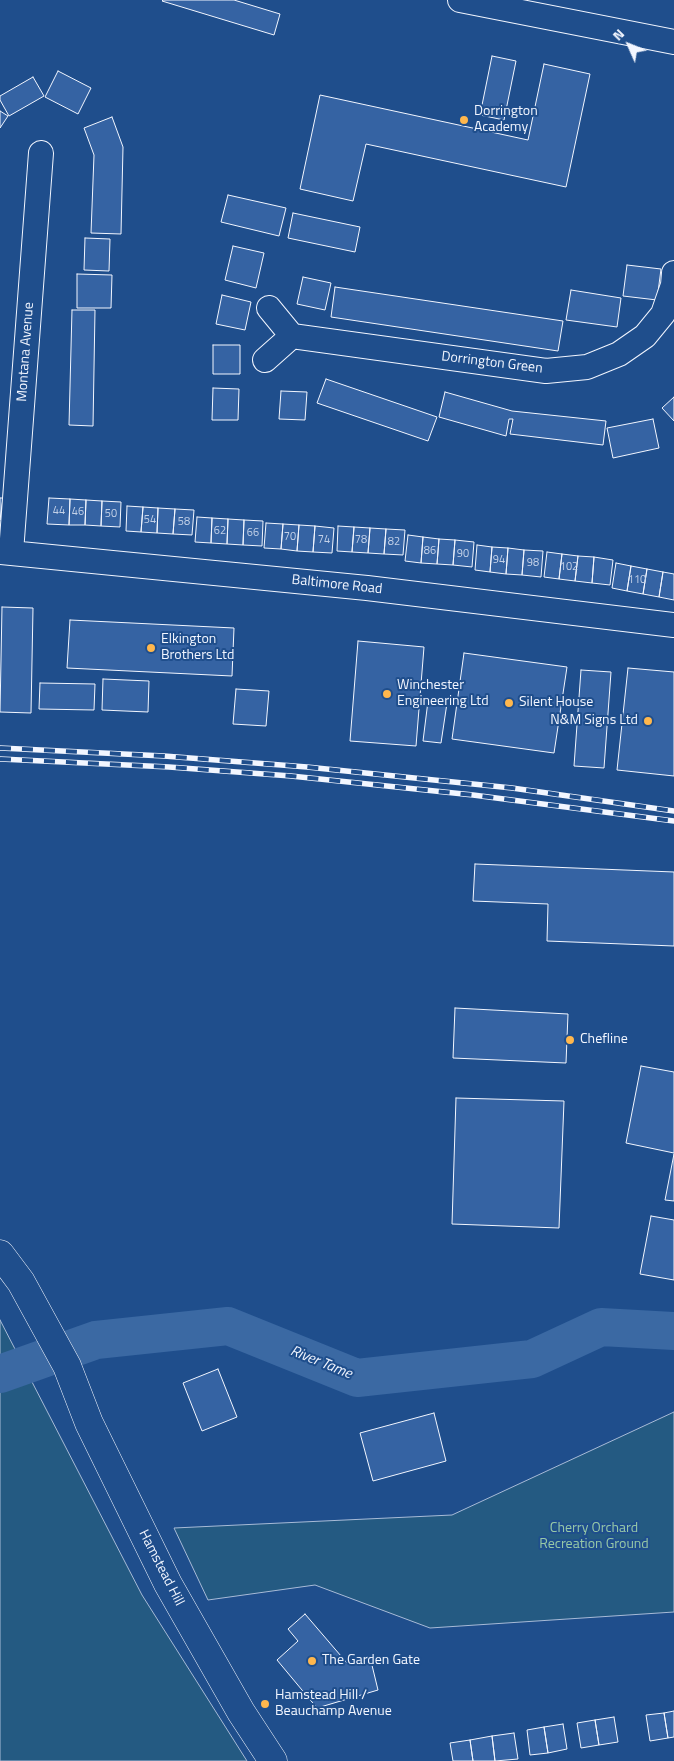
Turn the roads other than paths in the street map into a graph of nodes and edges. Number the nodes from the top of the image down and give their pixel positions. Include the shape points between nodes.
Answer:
1 (460, 0) edge
2 (674, 42) edge
3 (41, 152) dead end
4 (674, 273) edge
5 (269, 308) dead end
6 (292, 336) junction
7 (265, 360) dead end
8 (5, 552) edge
9 (674, 625) edge
10 (0, 1254) edge
11 (273, 1761) edge

1 - 2 street
3 - 8 street, Montana Avenue
4 - 6 street, Dorrington Green via 663,314 645,336 620,354 587,367 546,371
5 - 6 street
6 - 7 street
8 - 9 street, Baltimore Road via 367,588
10 - 11 main road, Hamstead Hill via 21,1282 67,1366 89,1422 168,1584 241,1712

